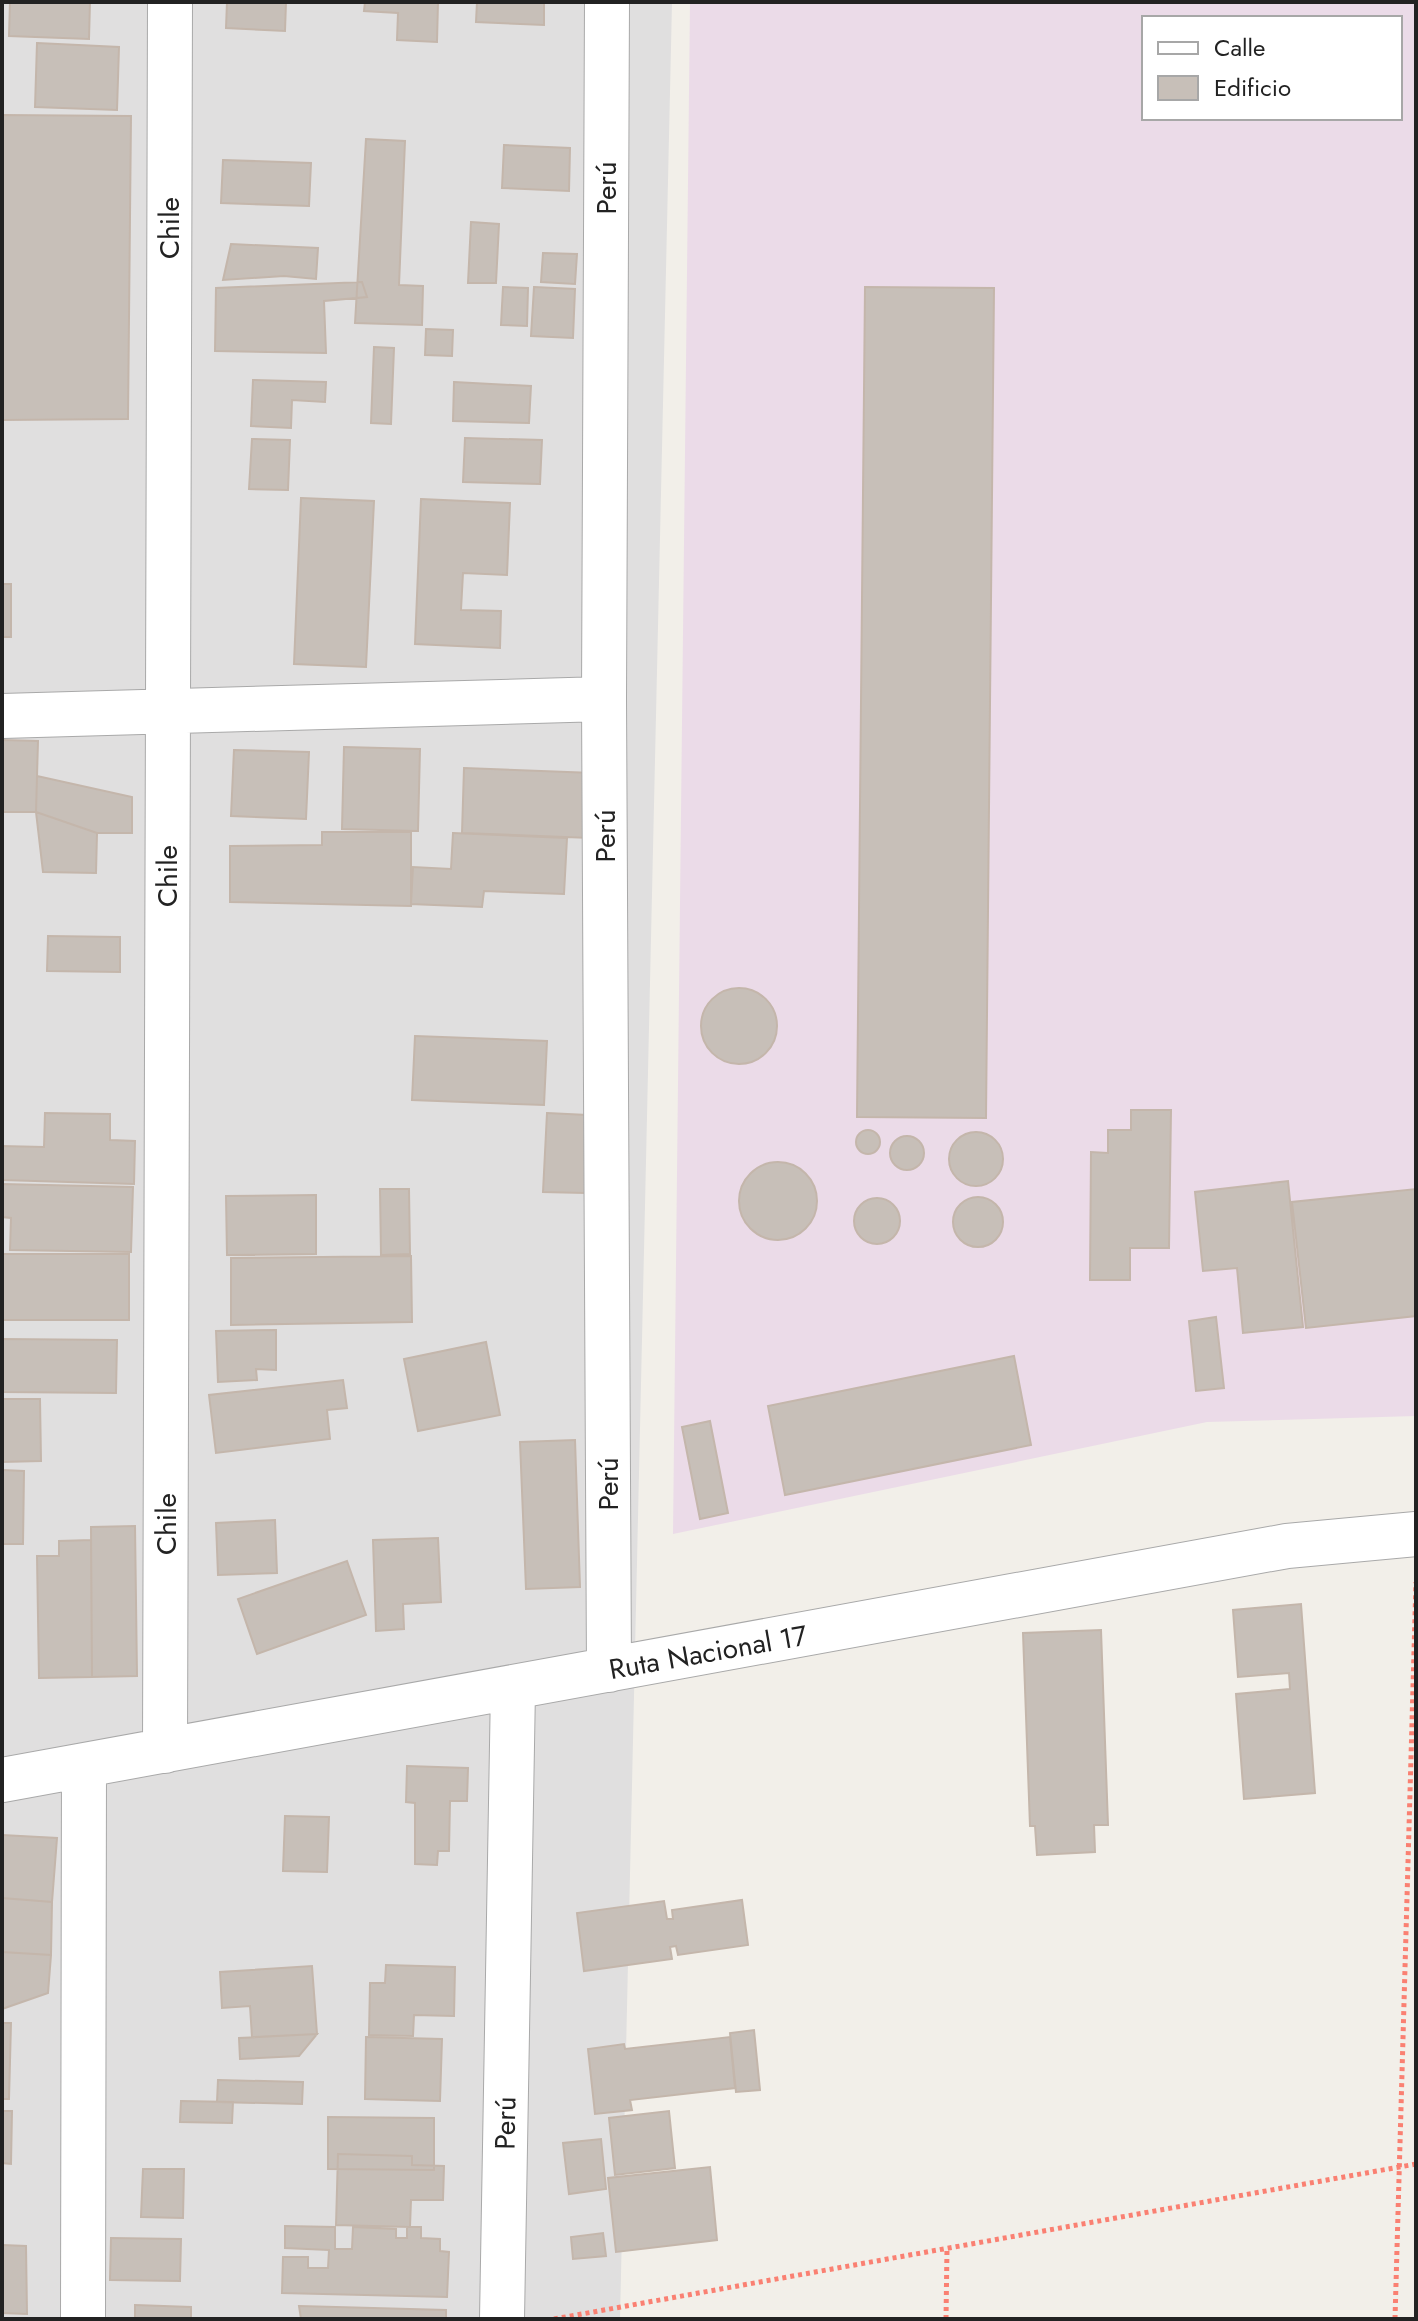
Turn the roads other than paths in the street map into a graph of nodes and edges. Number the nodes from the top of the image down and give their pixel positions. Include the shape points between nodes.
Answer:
1 (170, 2) edge
2 (607, 2) edge
3 (604, 699) junction
4 (168, 712) junction
5 (2, 716) edge
6 (1416, 1534) edge
7 (609, 1670) junction
8 (513, 1688) junction
9 (165, 1751) junction
10 (84, 1766) junction
11 (2, 1780) edge
12 (83, 2319) edge
13 (502, 2319) edge

1 - 4 street, Chile
2 - 3 street, Perú
3 - 4 street
3 - 7 street, Perú
4 - 5 street
4 - 9 street, Chile
6 - 7 street, Ruta Nacional 17 via 1287,1546
7 - 8 street, Ruta Nacional 17
8 - 9 street, Ruta Nacional 17
8 - 13 street, Perú
9 - 10 street, Ruta Nacional 17
10 - 11 street, Ruta Nacional 17
10 - 12 street

